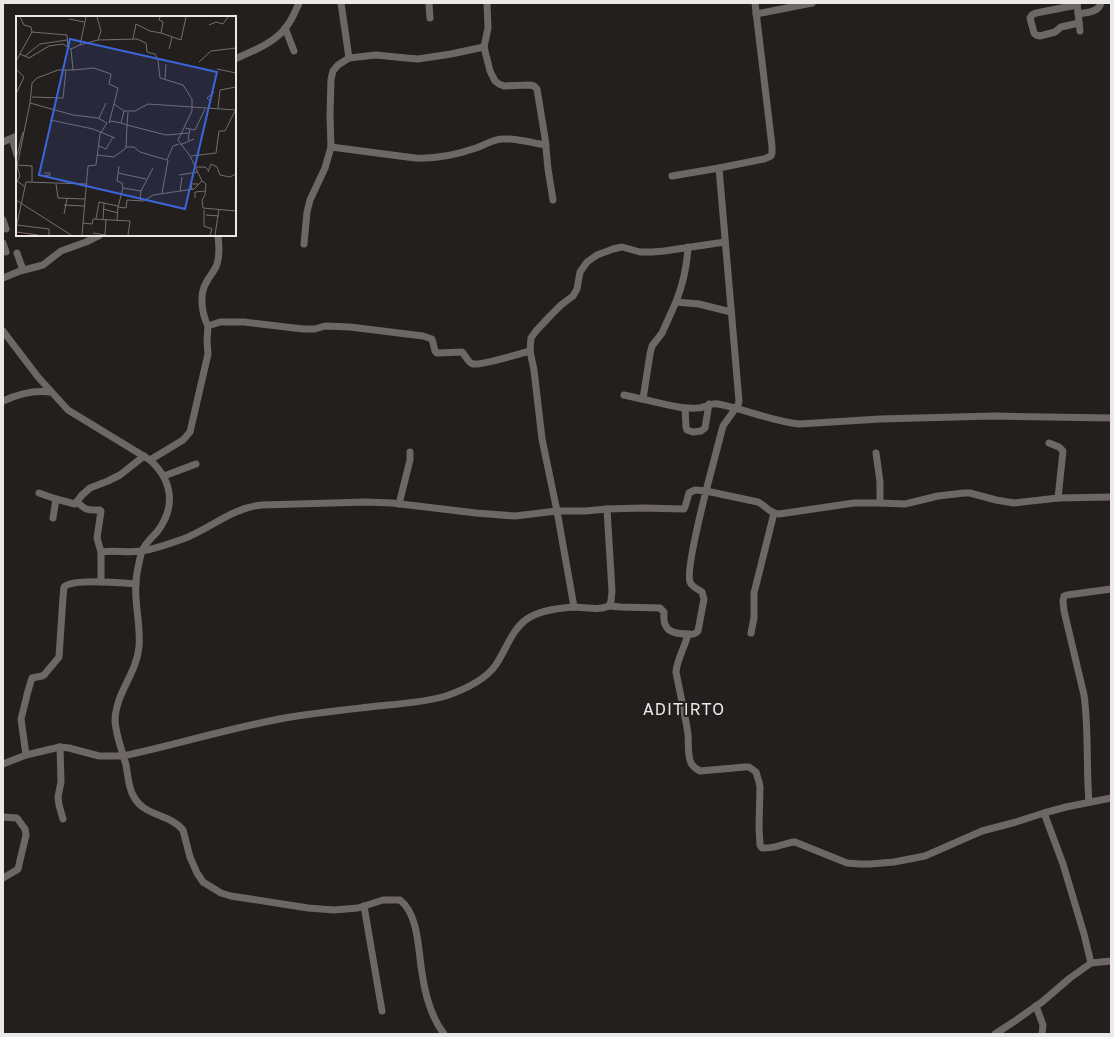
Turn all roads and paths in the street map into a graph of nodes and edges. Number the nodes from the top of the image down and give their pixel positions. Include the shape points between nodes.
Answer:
1 (299, 3) edge
2 (341, 3) edge
3 (429, 3) edge
4 (487, 3) edge
5 (755, 3) edge
6 (812, 3) edge
7 (1101, 3) edge
8 (1077, 4) edge
9 (756, 14) junction
10 (1078, 14) junction
11 (430, 18) dead end
12 (1079, 24) junction
13 (285, 28) junction
14 (1080, 31) dead end
15 (484, 47) junction
16 (294, 51) dead end
17 (348, 58) junction
18 (236, 59) edge
19 (14, 137) edge
20 (3, 142) edge
21 (546, 145) junction
22 (331, 147) junction
23 (16, 149) edge
24 (719, 168) junction
25 (672, 176) dead end
26 (553, 200) dead end
27 (3, 220) edge
28 (6, 229) dead end
29 (98, 236) edge
30 (218, 236) edge
31 (725, 242) junction
32 (3, 243) edge
33 (304, 244) dead end
34 (688, 247) junction
35 (6, 252) dead end
36 (17, 253) dead end
37 (23, 270) junction
38 (3, 278) edge
39 (676, 302) junction
40 (731, 312) junction
41 (208, 326) junction
42 (3, 331) edge
43 (530, 351) junction
44 (51, 392) junction
45 (624, 395) dead end
46 (643, 399) junction
47 (3, 401) edge
48 (709, 404) junction
49 (685, 408) junction
50 (735, 408) junction
51 (1111, 418) edge
52 (1049, 443) dead end
53 (410, 452) dead end
54 (876, 453) dead end
55 (147, 458) junction
56 (196, 464) dead end
57 (164, 476) junction
58 (706, 491) junction
59 (39, 493) dead end
60 (1111, 497) edge
61 (1058, 498) junction
62 (56, 499) junction
63 (77, 502) junction
64 (880, 503) junction
65 (399, 504) junction
66 (607, 509) junction
67 (557, 511) junction
68 (774, 514) junction
69 (53, 518) dead end
70 (141, 551) junction
71 (101, 552) junction
72 (101, 582) junction
73 (136, 584) junction
74 (1111, 589) edge
75 (609, 606) junction
76 (574, 607) junction
77 (751, 633) dead end
78 (688, 634) junction
79 (60, 747) junction
80 (26, 755) junction
81 (123, 756) junction
82 (3, 764) edge
83 (1111, 798) edge
84 (1089, 802) junction
85 (1044, 813) junction
86 (3, 817) edge
87 (63, 819) dead end
88 (3, 878) edge
89 (364, 906) junction
90 (1111, 962) edge
91 (1091, 963) junction
92 (1036, 1006) junction
93 (382, 1011) dead end
94 (444, 1034) edge
95 (995, 1034) edge
96 (1042, 1034) edge

1 - 13 street
2 - 17 street
3 - 11 street
4 - 15 street via 488,28
5 - 9 street
6 - 9 street
7 - 10 street via 1096,10
8 - 10 street
8 - 12 street via 1036,13 1030,18 1034,33 1040,36
9 - 24 street via 772,153 764,160
10 - 12 street
12 - 14 street
13 - 16 street
13 - 18 street via 265,45
15 - 17 street via 418,58 376,55
15 - 21 street via 495,81 504,86 530,85 537,89
17 - 22 street via 333,71 330,82
19 - 20 street
19 - 23 street
21 - 22 street via 502,139 479,148 437,158 415,158
21 - 26 street
22 - 33 street via 325,168 308,206
24 - 25 street
24 - 31 street
27 - 28 street
29 - 37 street via 61,250 43,265
30 - 41 street via 217,265 205,284 203,295 204,316
31 - 34 street
31 - 40 street
32 - 35 street
34 - 39 street via 685,274
34 - 43 street via 640,252 622,247 597,255 587,262 580,272 573,296 561,305 531,338
36 - 37 street
37 - 38 street
39 - 40 street via 699,304
39 - 46 street via 662,333 652,346
40 - 50 street via 739,397
41 - 43 street via 220,322 244,322 303,329 325,326 350,327 423,336 432,339 437,353 462,352 473,364
41 - 55 street via 208,354 190,432 183,440
42 - 44 street
43 - 67 street via 542,439
44 - 47 street via 32,392
44 - 55 street via 68,410
45 - 46 street
46 - 49 street
48 - 49 street
48 - 49 street via 706,427 701,431 687,430
48 - 50 street
50 - 51 street via 799,424 986,416
50 - 58 street via 723,426
52 - 61 street via 1062,451
53 - 65 street
54 - 64 street
55 - 57 street
55 - 63 street via 120,475 90,488
56 - 57 street
57 - 70 street via 170,496 168,511 160,528
58 - 66 street via 691,491 686,507 681,510
58 - 68 street via 758,502
58 - 78 street via 691,558 690,577 691,584 702,592 703,606 698,631 692,635
59 - 62 street
60 - 61 street
61 - 64 street via 1014,502 964,493 905,504
62 - 63 street via 73,504
62 - 69 street
63 - 71 street via 85,510 100,510 98,538
64 - 68 street via 845,504
65 - 67 street via 514,516
65 - 70 street via 366,502 252,506 183,539
66 - 67 street
66 - 75 street via 612,592
67 - 76 street
68 - 77 street via 754,593
70 - 71 street
70 - 73 street
71 - 72 street
72 - 73 street
72 - 80 street via 73,583 64,588 59,657 44,675 32,678 28,691 21,723
73 - 81 street via 139,647 135,667 118,701 115,719
74 - 84 street via 1067,595 1063,601 1086,708
75 - 76 street via 592,609
75 - 78 street via 660,608 664,612 665,625 668,629
76 - 81 street via 553,609 527,619 513,635 490,671 461,690 445,696 279,719
78 - 85 street via 676,665 676,672 690,761 694,768 700,770 745,767 756,772 760,788 759,827 762,848 795,842 847,863 894,862 925,856 982,830
79 - 80 street
79 - 81 street via 99,756
79 - 87 street via 61,782 58,797
80 - 82 street
81 - 89 street via 134,797 145,809 172,821 183,830 197,873 203,882 212,888 231,896 308,908 339,910
83 - 84 street
84 - 85 street
85 - 91 street via 1063,864
86 - 88 street via 17,818 26,835 18,869
89 - 93 street
89 - 94 street via 383,900 400,900 408,908 415,927 428,1001
90 - 91 street
91 - 92 street
92 - 95 street
92 - 96 street

